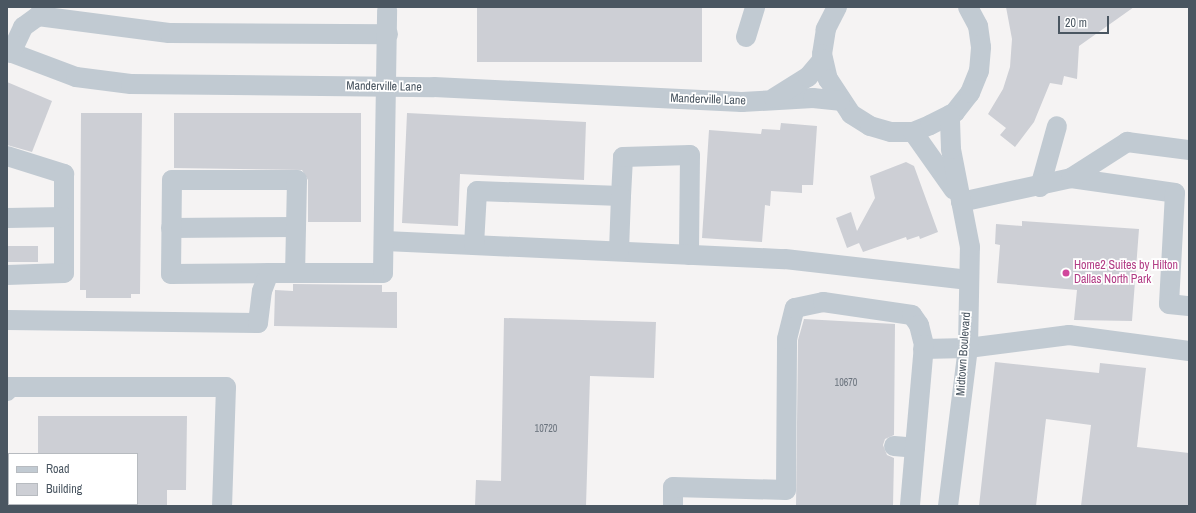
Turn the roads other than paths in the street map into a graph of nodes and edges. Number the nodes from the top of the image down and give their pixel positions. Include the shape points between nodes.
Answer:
1 (755, 7) edge
2 (837, 7) edge
3 (968, 7) edge
4 (987, 7) edge
5 (387, 10) dead end
6 (978, 26) junction
7 (388, 34) junction
8 (746, 37) dead end
9 (9, 52) edge
10 (823, 59) junction
11 (388, 86) junction
12 (767, 101) junction
13 (840, 102) junction
14 (950, 115) junction
15 (1057, 126) dead end
16 (913, 132) junction
17 (1189, 150) edge
18 (7, 156) edge
19 (1072, 178) junction
20 (1040, 187) junction
21 (1182, 194) edge
22 (622, 196) junction
23 (961, 202) junction
24 (64, 217) junction
25 (7, 218) edge
26 (171, 228) junction
27 (296, 228) junction
28 (384, 241) junction
29 (474, 245) junction
30 (619, 252) junction
31 (689, 255) junction
32 (269, 273) junction
33 (295, 273) junction
34 (7, 275) edge
35 (969, 280) junction
36 (1189, 306) edge
37 (7, 320) edge
38 (968, 348) junction
39 (923, 349) junction
40 (1189, 351) edge
41 (7, 391) edge
42 (894, 446) dead end
43 (915, 448) junction
44 (905, 496) edge
45 (222, 506) edge
46 (673, 506) edge
47 (948, 506) edge

1 - 8 street
2 - 10 street via 826,30
3 - 6 street
4 - 6 street
5 - 7 street
6 - 14 street via 979,71 970,93
7 - 9 street via 149,32 38,16 23,27
7 - 11 street
9 - 11 street, Manderville Lane via 76,77 132,84
10 - 12 street via 808,76
10 - 13 street via 828,79
11 - 12 street, Manderville Lane
11 - 28 street
12 - 13 street, Manderville Lane via 812,98
13 - 16 street via 870,126 891,132
14 - 16 street
14 - 23 street, Midtown Boulevard via 951,149
15 - 20 street
16 - 23 street, Midtown Boulevard via 943,170
17 - 19 street via 1127,142
18 - 24 street via 64,174
19 - 20 street
19 - 21 street
20 - 23 street
21 - 36 street via 1169,304
22 - 29 street via 477,191
22 - 30 street
22 - 31 street via 623,157 690,155
23 - 35 street, Midtown Boulevard via 970,247
24 - 25 street
24 - 34 street via 64,273
26 - 27 street
26 - 27 street via 172,180 297,180
26 - 32 street via 171,274
27 - 33 street
28 - 29 street
28 - 33 street via 383,273
29 - 30 street
30 - 31 street
31 - 35 street via 786,259
32 - 33 street
32 - 37 street via 262,291 258,323
35 - 38 street, Midtown Boulevard
38 - 39 street
38 - 40 street via 1069,335
38 - 47 street, Midtown Boulevard
39 - 43 street
39 - 46 street via 919,325 912,315 823,302 795,308 787,339 786,490 673,487
41 - 45 street via 10,386 226,387
42 - 43 street
43 - 44 street

